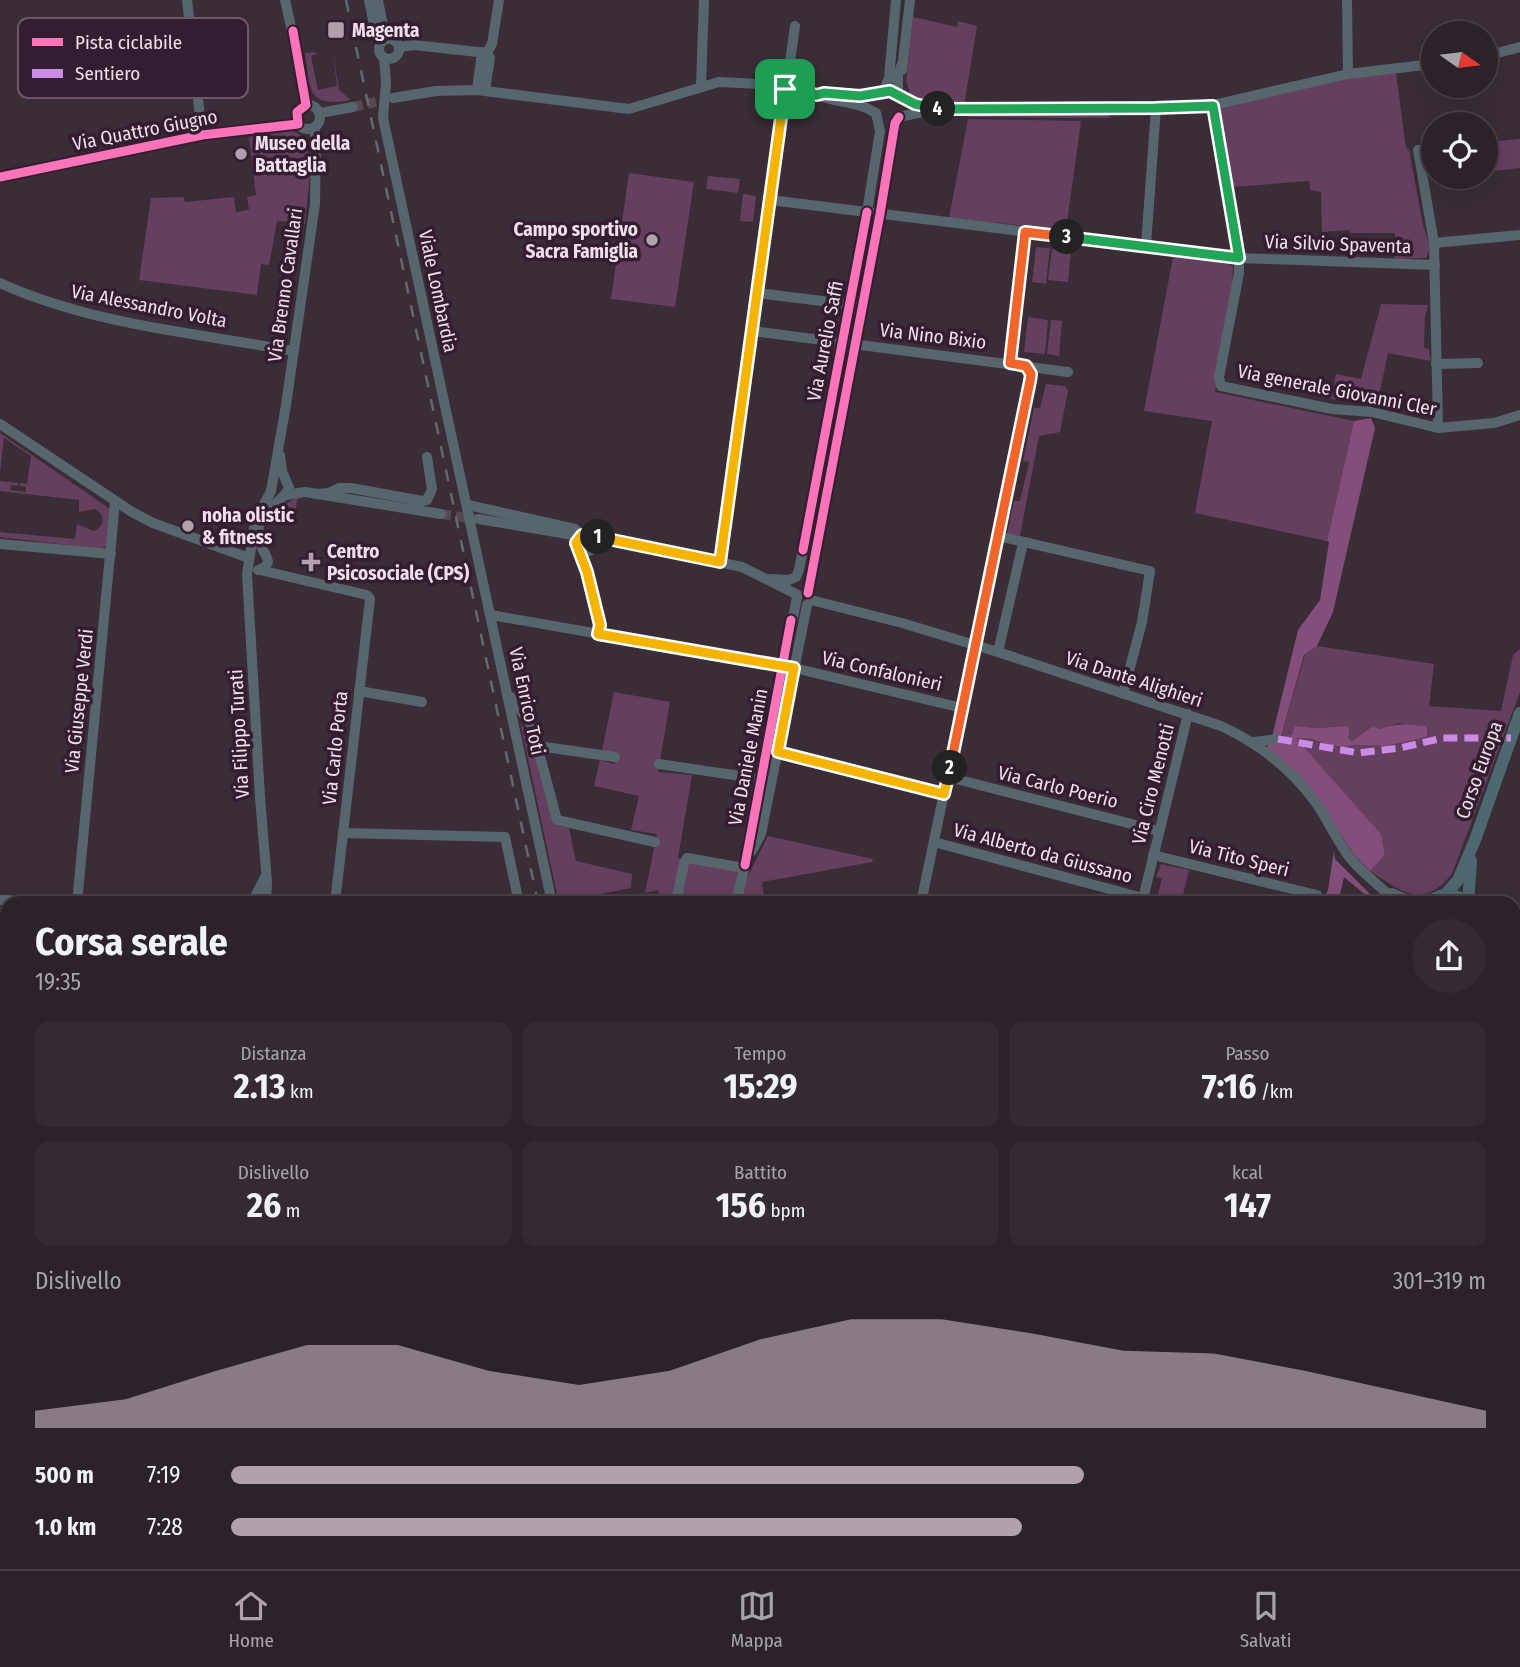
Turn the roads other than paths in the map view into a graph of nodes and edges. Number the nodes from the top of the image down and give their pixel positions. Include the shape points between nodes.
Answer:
1 (187, 0) edge
2 (285, 0) edge
3 (369, 0) edge
4 (378, 0) edge
5 (499, 0) edge
6 (704, 0) edge
7 (1347, 0) edge
8 (896, 4) edge
9 (909, 4) edge
10 (189, 18) edge
11 (795, 26) dead end
12 (385, 41) junction
13 (399, 47) junction
14 (1520, 47) edge
15 (484, 53) junction
16 (1498, 53) edge
17 (388, 58) junction
18 (1421, 65) edge
19 (1348, 74) junction
20 (701, 85) junction
21 (785, 89) junction
22 (481, 90) junction
23 (877, 93) junction
24 (817, 95) junction
25 (903, 97) junction
26 (198, 98) edge
27 (393, 98) dead end
28 (306, 105) junction
29 (1213, 106) junction
30 (354, 107) tunnel mouth
31 (1156, 108) junction
32 (941, 109) junction
33 (320, 113) junction
34 (876, 113) junction
35 (899, 117) junction
36 (298, 124) junction
37 (314, 128) junction
38 (202, 135) junction
39 (1418, 150) dead end
40 (873, 173) junction
41 (886, 176) junction
42 (0, 177) edge
43 (770, 200) junction
44 (867, 212) junction
45 (880, 214) junction
46 (1025, 232) junction
47 (1520, 234) edge
48 (1434, 243) junction
49 (1146, 246) junction
50 (1239, 258) junction
51 (1435, 265) junction
52 (856, 269) junction
53 (869, 272) junction
54 (1, 284) edge
55 (757, 293) junction
56 (849, 304) junction
57 (862, 306) junction
58 (752, 331) junction
59 (842, 342) junction
60 (856, 344) junction
61 (294, 351) junction
62 (1010, 363) junction
63 (1478, 363) dead end
64 (1436, 364) junction
65 (1026, 366) junction
66 (1068, 372) dead end
67 (1520, 415) edge
68 (828, 418) junction
69 (841, 421) junction
70 (0, 424) edge
71 (1438, 428) junction
72 (279, 446) junction
73 (427, 457) dead end
74 (286, 480) junction
75 (333, 490) junction
76 (277, 492) junction
77 (316, 494) junction
78 (813, 496) junction
79 (357, 498) junction
80 (826, 499) junction
81 (115, 502) junction
82 (468, 505) junction
83 (441, 514) tunnel mouth
84 (479, 519) tunnel mouth
85 (998, 536) junction
86 (584, 543) junction
87 (1023, 543) junction
88 (0, 544) edge
89 (803, 550) junction
90 (111, 554) junction
91 (255, 561) junction
92 (720, 562) junction
93 (769, 579) junction
94 (803, 598) junction
95 (491, 614) junction
96 (598, 634) junction
97 (975, 645) junction
98 (998, 652) junction
99 (788, 667) junction
100 (359, 691) junction
101 (507, 692) junction
102 (1123, 694) junction
103 (422, 702) dead end
104 (962, 708) junction
105 (1520, 713) edge
106 (1188, 714) junction
107 (1516, 738) edge
108 (1278, 739) dead end
109 (1254, 743) junction
110 (538, 746) junction
111 (772, 750) junction
112 (615, 757) dead end
113 (659, 764) dead end
114 (948, 777) junction
115 (766, 780) junction
116 (944, 794) junction
117 (1159, 831) junction
118 (343, 833) junction
119 (1475, 840) junction
120 (654, 842) dead end
121 (934, 842) junction
122 (1153, 855) junction
123 (745, 867) junction
124 (1384, 890) junction
125 (1446, 894) junction
126 (1317, 895) dead end
127 (78, 896) edge
128 (257, 896) edge
129 (336, 896) edge
130 (518, 896) edge
131 (551, 896) edge
132 (677, 896) edge
133 (738, 896) edge
134 (922, 896) edge
135 (1128, 896) edge
136 (1143, 896) edge
137 (1390, 896) edge
138 (1398, 896) edge
139 (1438, 896) edge
140 (1457, 896) edge
141 (1468, 896) edge

1 - 10 street
2 - 28 street
3 - 12 street via 376,35
4 - 12 street
5 - 15 street via 492,44
6 - 20 street
7 - 19 street
8 - 9 street
8 - 23 street via 889,78
9 - 25 street via 898,74
11 - 21 street
12 - 13 street via 395,41
12 - 17 street via 379,51
13 - 15 street
13 - 17 street via 398,53
14 - 16 street
15 - 22 street
17 - 82 street, Viale Lombardia via 383,118
18 - 19 street
19 - 29 street
20 - 21 street via 740,82
20 - 22 street via 629,109
21 - 24 street
21 - 43 street
22 - 27 street
23 - 24 street
23 - 25 street via 890,91
23 - 34 street
24 - 34 street
25 - 32 street
25 - 35 street
26 - 38 street
28 - 33 street
28 - 36 street via 297,112
29 - 31 street
29 - 50 street, Via generale Giovanni Cler
30 - 33 street
31 - 32 street
31 - 49 street
32 - 35 street
33 - 37 street
34 - 35 street via 886,121
34 - 40 street, Via Aurelio Saffi via 880,131
35 - 41 street, Via Aurelio Saffi
36 - 37 street
36 - 38 street, Via Quattro Giugno
37 - 61 street, Via Brenno Cavallari via 315,204
38 - 42 street, Via Quattro Giugno
39 - 48 street
40 - 41 street
40 - 44 street, Via Aurelio Saffi
41 - 45 street, Via Aurelio Saffi
43 - 44 street, Via Silvio Spaventa
43 - 55 street
44 - 45 street, Via Silvio Spaventa
44 - 52 street, Via Aurelio Saffi
45 - 46 street, Via Silvio Spaventa
45 - 53 street, Via Aurelio Saffi
46 - 49 street, Via Silvio Spaventa
46 - 62 street
47 - 48 street
48 - 51 street
49 - 50 street, Via Silvio Spaventa
50 - 51 street, Via Silvio Spaventa
50 - 71 street, Via generale Giovanni Cler via 1221,386
51 - 64 street
52 - 53 street, Via Aurelio Saffi
52 - 56 street, Via Aurelio Saffi
53 - 57 street, Via Aurelio Saffi
54 - 61 street, Via Alessandro Volta via 102,317
55 - 56 street
55 - 58 street
56 - 57 street
56 - 59 street, Via Aurelio Saffi
57 - 60 street, Via Aurelio Saffi
58 - 59 street, Via Nino Bixio
58 - 92 street
59 - 60 street, Via Nino Bixio
59 - 68 street, Via Aurelio Saffi
60 - 62 street, Via Nino Bixio
60 - 69 street, Via Aurelio Saffi
61 - 72 street, Via Brenno Cavallari
62 - 65 street, Via Nino Bixio
63 - 64 street
64 - 71 street
65 - 66 street, Via Nino Bixio
65 - 85 street via 1030,381
67 - 71 street, Via generale Giovanni Cler via 1494,423
68 - 69 street, Via Aurelio Saffi
68 - 78 street, Via Aurelio Saffi
69 - 80 street, Via Aurelio Saffi
70 - 81 street
72 - 74 street, Via Brenno Cavallari
72 - 76 street, Via Brenno Cavallari
73 - 75 street via 432,489 427,500 351,488
74 - 75 street
74 - 76 street, Via Brenno Cavallari via 289,488
74 - 76 street via 275,479
75 - 77 street
75 - 79 street
76 - 77 street
76 - 91 street, Via Filippo Turati via 255,522
77 - 79 street
78 - 80 street
78 - 89 street, Via Aurelio Saffi
79 - 83 street
80 - 94 street, Via Aurelio Saffi
81 - 90 street, Via Giuseppe Verdi
81 - 91 street via 153,523
82 - 86 street, Via Dante Alighieri via 575,529
82 - 95 street, Via Enrico Toti
84 - 86 street, Via Dante Alighieri
85 - 87 street
85 - 97 street
86 - 92 street, Via Dante Alighieri via 605,538
86 - 96 street
87 - 98 street
87 - 102 street via 1150,571
88 - 90 street
89 - 93 street, Via Aurelio Saffi via 796,577
89 - 94 street, Via Aurelio Saffi
90 - 127 street, Via Giuseppe Verdi
91 - 100 street, Via Carlo Porta via 369,597
91 - 128 street, Via Filippo Turati via 247,574 265,877
92 - 93 street, Via Dante Alighieri
93 - 94 street, Via Dante Alighieri
94 - 97 street, Via Dante Alighieri
94 - 99 street, Via Daniele Manin
95 - 96 street, Via Confalonieri
95 - 101 street, Via Enrico Toti
96 - 99 street, Via Confalonieri
97 - 98 street, Via Dante Alighieri
97 - 104 street
98 - 102 street, Via Dante Alighieri
99 - 104 street, Via Confalonieri
99 - 111 street, Via Daniele Manin
100 - 103 street
100 - 118 street, Via Carlo Porta
101 - 110 street via 531,726
101 - 131 street, Via Enrico Toti
102 - 106 street, Via Dante Alighieri
104 - 114 street
105 - 107 main road, Corso Europa
106 - 109 street, Via Dante Alighieri
106 - 117 street, Via Ciro Menotti
107 - 119 main road, Corso Europa
108 - 109 street
109 - 124 street, Via Dante Alighieri via 1298,782 1350,858
110 - 112 street
110 - 120 street via 557,820
111 - 115 street, Via Daniele Manin
111 - 116 street
113 - 115 street
114 - 116 street
114 - 117 street, Via Carlo Poerio
115 - 123 street, Via Daniele Manin via 761,834
116 - 121 street
117 - 122 street, Via Ciro Menotti
118 - 129 street, Via Carlo Porta
118 - 130 street via 505,837
119 - 125 main road, Corso Europa via 1458,880
119 - 141 main road, Corso Europa
121 - 134 street
121 - 135 street, Via Alberto da Giussano
122 - 126 street, Via Tito Speri
122 - 136 street, Via Ciro Menotti
123 - 132 street via 687,858
123 - 133 street, Via Daniele Manin
124 - 137 street, Via Dante Alighieri
124 - 138 street, Via Dante Alighieri
125 - 139 main road
125 - 140 main road

